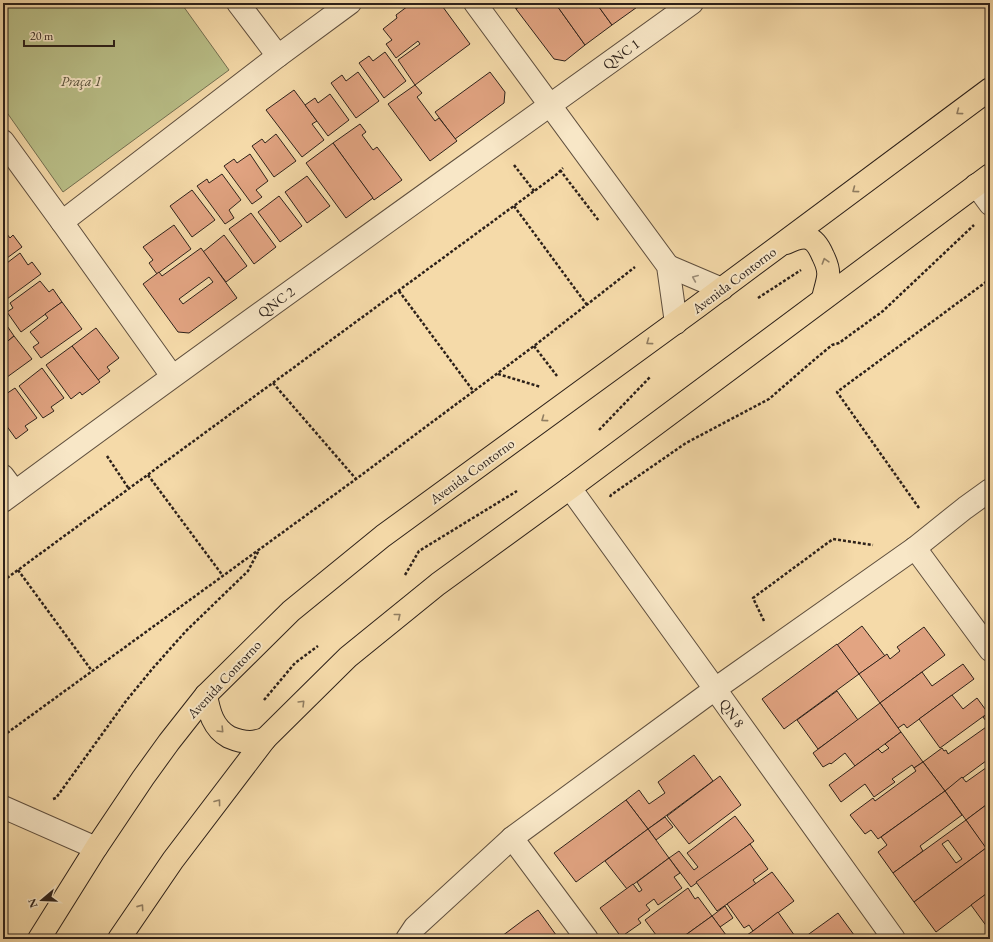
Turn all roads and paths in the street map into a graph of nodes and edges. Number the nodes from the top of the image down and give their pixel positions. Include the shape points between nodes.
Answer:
1 (238, 3) edge
2 (350, 3) edge
3 (475, 3) edge
4 (692, 3) edge
5 (278, 56) junction
6 (990, 89) edge
7 (550, 106) junction
8 (3, 141) edge
9 (498, 144) junction
10 (582, 149) junction
11 (560, 170) junction
12 (983, 180) edge
13 (534, 191) junction
14 (514, 206) junction
15 (984, 212) edge
16 (62, 222) junction
17 (602, 225) dead end
18 (780, 246) junction
19 (662, 258) junction
20 (990, 280) edge
21 (722, 289) junction
22 (399, 291) junction
23 (822, 299) junction
24 (587, 305) junction
25 (676, 323) junction
26 (534, 346) junction
27 (497, 374) junction
28 (172, 376) junction
29 (558, 378) dead end
30 (272, 383) junction
31 (544, 388) dead end
32 (474, 392) junction
33 (93, 435) junction
34 (148, 475) junction
35 (356, 480) junction
36 (570, 488) junction
37 (129, 489) junction
38 (7, 490) edge
39 (990, 490) edge
40 (610, 499) dead end
41 (914, 513) dead end
42 (877, 545) dead end
43 (916, 548) junction
44 (259, 550) junction
45 (18, 570) junction
46 (223, 576) junction
47 (3, 581) edge
48 (766, 624) dead end
49 (990, 650) edge
50 (92, 672) junction
51 (715, 689) junction
52 (206, 695) junction
53 (3, 736) edge
54 (265, 739) junction
55 (48, 798) dead end
56 (3, 807) edge
57 (512, 838) junction
58 (96, 848) junction
59 (39, 939) edge
60 (119, 939) edge
61 (407, 939) edge
62 (587, 939) edge
63 (894, 939) edge

1 - 5 street
2 - 5 street
3 - 7 street
4 - 7 street, QNC 1
5 - 16 street
6 -> 18 main road, Avenida Contorno
7 - 9 street, QNC 2
7 - 10 street
8 - 16 street
9 - 13 path
9 - 28 street, QNC 2
10 - 11 path
10 - 19 street
11 - 13 path
11 - 17 path
12 - 15 street
12 - 23 main road
13 - 14 path
14 - 22 path
14 - 24 path
15 - 40 path via 883,311 839,343 832,345 769,399 686,443
16 - 28 street
18 - 21 main road, Avenida Contorno
23 -> 18 main road via 828,276 826,261 817,243 802,238
21 -> 19 street
19 - 24 path
19 - 25 street
20 - 41 path via 837,392 919,508
21 - 25 main road, Avenida Contorno
22 - 30 path
22 - 32 path
23 - 36 main road
24 - 26 path
25 -> 52 main road, Avenida Contorno via 383,536 291,611
26 - 27 path
26 - 29 path
27 - 31 path
27 - 32 path
28 - 33 street, QNC 2
30 - 34 path
30 - 35 path
32 - 35 path
33 - 37 path
33 - 38 street, QNC 2
34 - 37 path
34 - 46 path
35 - 44 path
36 - 51 street, QN 8
54 -> 36 main road via 348,657 438,584
37 - 45 path
39 - 43 street
42 - 48 path via 834,539 753,598
43 - 49 street
43 - 51 street
44 - 46 path
44 - 55 path via 248,571 186,631 153,668 56,798
45 - 47 path
45 - 50 path
46 - 50 path
50 - 53 path
51 - 57 street
51 - 63 street, QN 8
52 -> 54 main road via 213,721 223,734 244,742
52 - 58 main road, Avenida Contorno via 147,772
60 -> 54 main road via 173,860
56 - 58 street
57 - 61 street via 415,927
57 - 62 street
58 - 59 main road, Avenida Contorno

